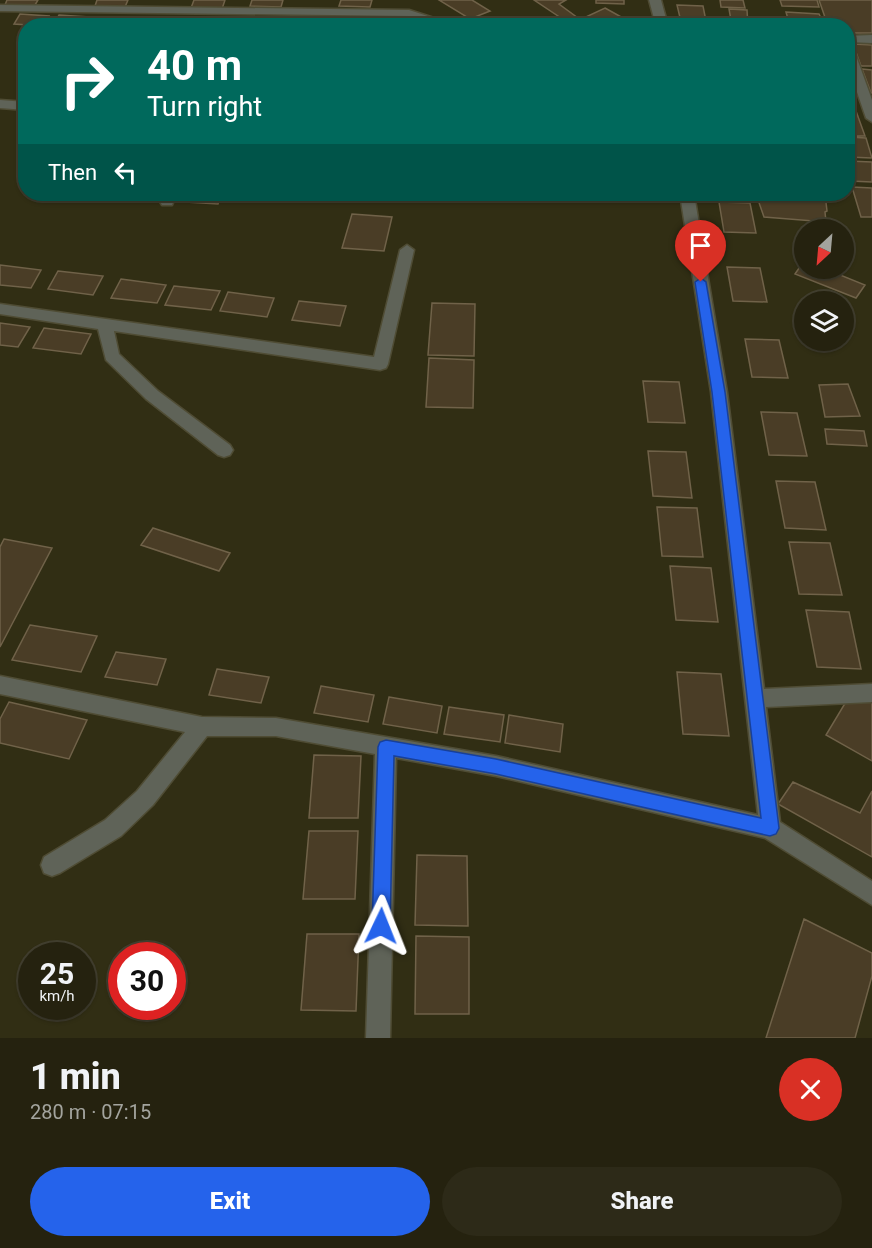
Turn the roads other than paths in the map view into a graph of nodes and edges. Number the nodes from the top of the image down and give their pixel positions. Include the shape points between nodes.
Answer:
1 (234, 0) edge
2 (655, 0) edge
3 (0, 8) edge
4 (230, 12) junction
5 (228, 18) edge
6 (424, 18) edge
7 (660, 18) edge
8 (855, 39) edge
9 (872, 39) edge
10 (855, 70) edge
11 (0, 104) edge
12 (18, 105) edge
13 (872, 117) edge
14 (688, 201) edge
15 (408, 250) dead end
16 (0, 309) edge
17 (105, 323) junction
18 (224, 450) dead end
19 (2, 688) edge
20 (872, 693) edge
21 (755, 698) junction
22 (202, 726) junction
23 (386, 747) junction
24 (770, 828) junction
25 (52, 865) dead end
26 (872, 894) edge
27 (378, 1038) edge

1 - 4 street
2 - 7 street
3 - 4 street
4 - 5 street
4 - 6 street via 409,13
8 - 9 street
10 - 13 street
11 - 12 street
14 - 21 street via 719,392
15 - 17 street via 380,364
16 - 17 street
17 - 18 street via 112,356 152,395
19 - 22 street
20 - 21 street
21 - 24 street
22 - 23 street via 276,727
22 - 25 street via 145,798 113,828
23 - 24 street via 496,766
23 - 27 street
24 - 26 street

